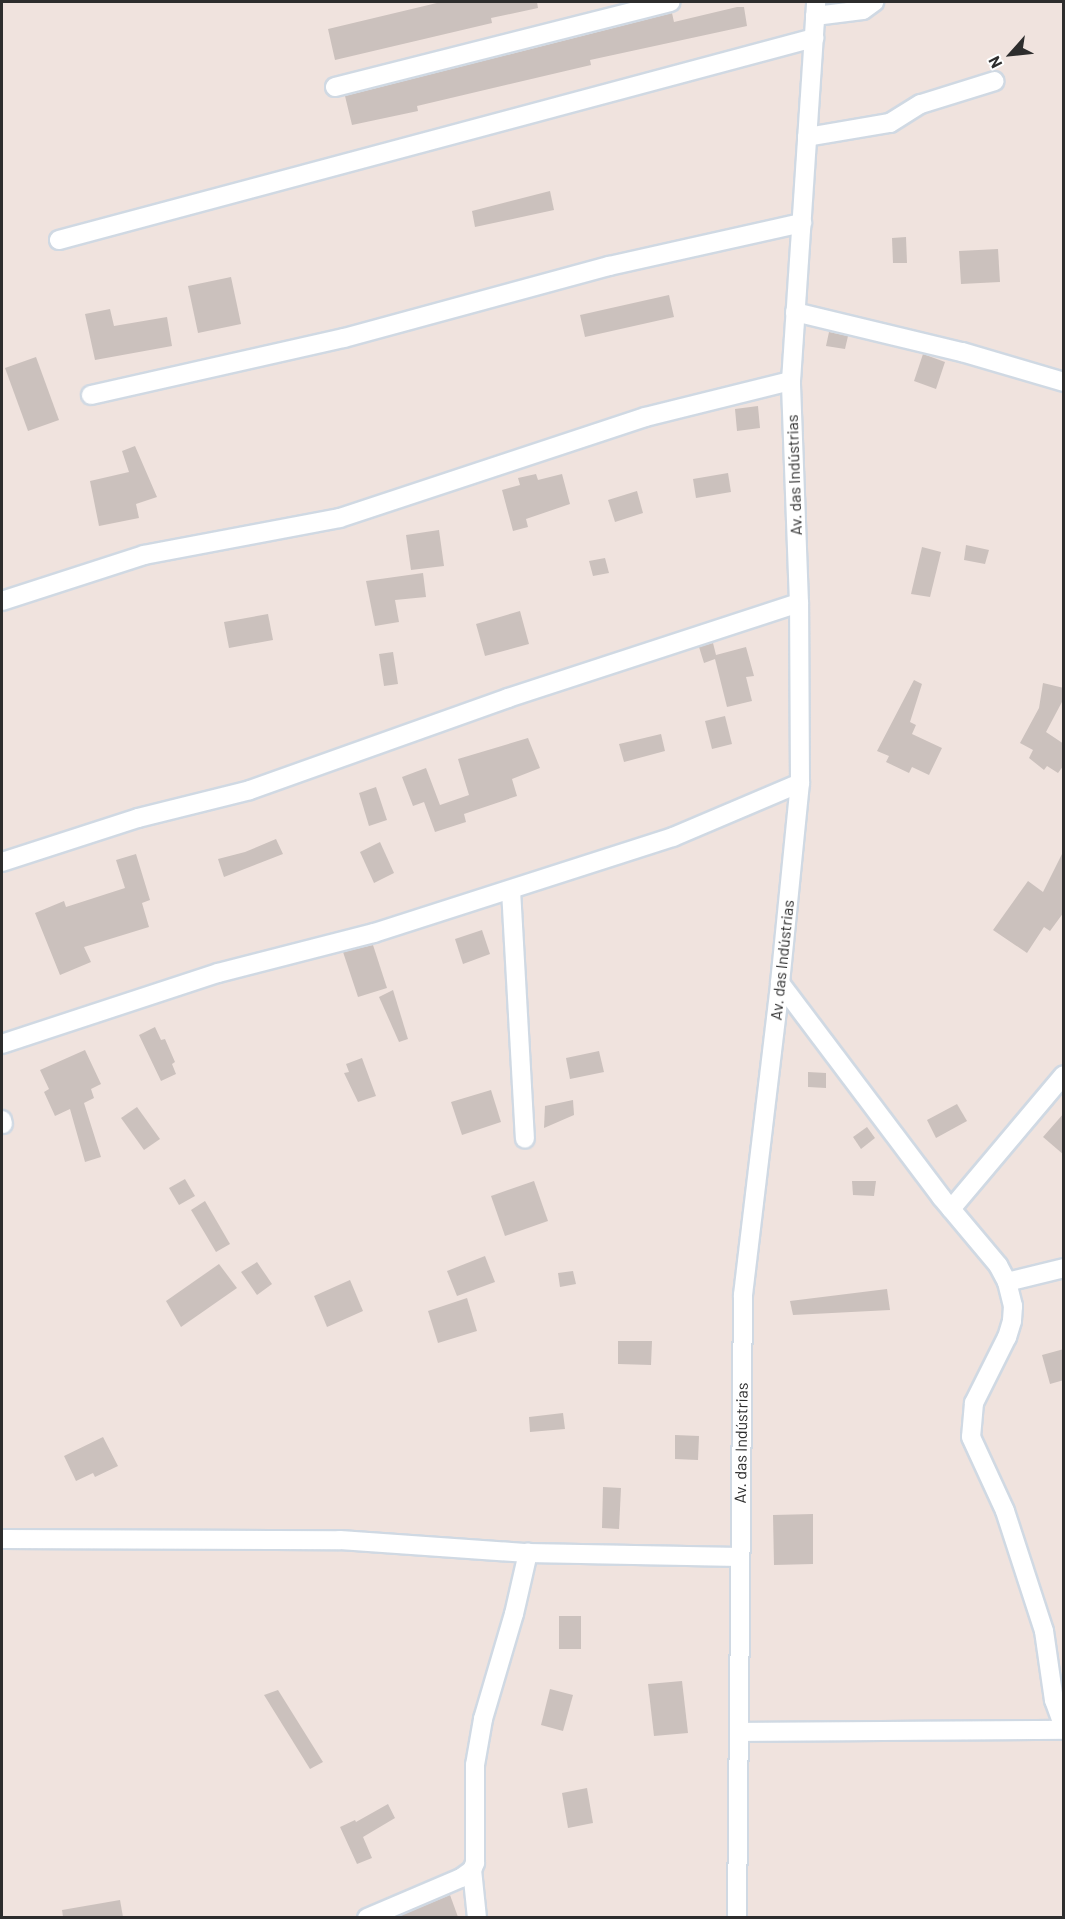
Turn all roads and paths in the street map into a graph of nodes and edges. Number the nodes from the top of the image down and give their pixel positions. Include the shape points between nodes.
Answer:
1 (670, 2) edge
2 (874, 2) edge
3 (816, 9) edge
4 (814, 38) junction
5 (995, 81) dead end
6 (335, 87) dead end
7 (807, 137) junction
8 (801, 224) junction
9 (59, 240) dead end
10 (795, 312) junction
11 (791, 381) junction
12 (1064, 382) edge
13 (91, 395) dead end
14 (2, 601) edge
15 (799, 603) junction
16 (800, 783) junction
17 (2, 862) edge
18 (511, 890) junction
19 (780, 983) junction
20 (2, 1044) edge
21 (1064, 1075) edge
22 (525, 1139) dead end
23 (951, 1209) junction
24 (1064, 1268) edge
25 (1007, 1282) junction
26 (2, 1539) edge
27 (528, 1553) junction
28 (740, 1557) junction
29 (1064, 1729) edge
30 (739, 1732) junction
31 (472, 1870) junction
32 (367, 1917) edge
33 (477, 1917) edge
34 (737, 1917) edge

1 - 6 street
2 - 3 street via 862,10
3 - 4 street, Av. das Indústrias
4 - 7 street, Av. das Indústrias
4 - 9 street
5 - 7 street via 921,104 891,123
7 - 8 street, Av. das Indústrias
8 - 10 street, Av. das Indústrias
8 - 13 street via 609,266 344,338
10 - 11 street, Av. das Indústrias
10 - 12 street via 962,352
11 - 14 street via 645,417 340,518 144,555
11 - 15 street, Av. das Indústrias
15 - 16 street, Av. das Indústrias
15 - 17 street via 508,698 250,790 138,818
16 - 18 street via 673,837
16 - 19 street, Av. das Indústrias
18 - 20 street via 374,933 218,973
18 - 22 street
19 - 23 street
19 - 28 street, Av. das Indústrias via 743,1295
21 - 23 street
23 - 25 street via 998,1265
24 - 25 street
25 - 29 street via 1012,1321 974,1403 971,1437 1005,1511 1040,1621 1054,1700
26 - 27 street via 329,1540
27 - 28 street
27 - 31 street via 483,1719 475,1765
28 - 30 street, Av. das Indústrias
29 - 30 street
30 - 34 street, Av. das Indústrias
31 - 32 street
31 - 33 street

